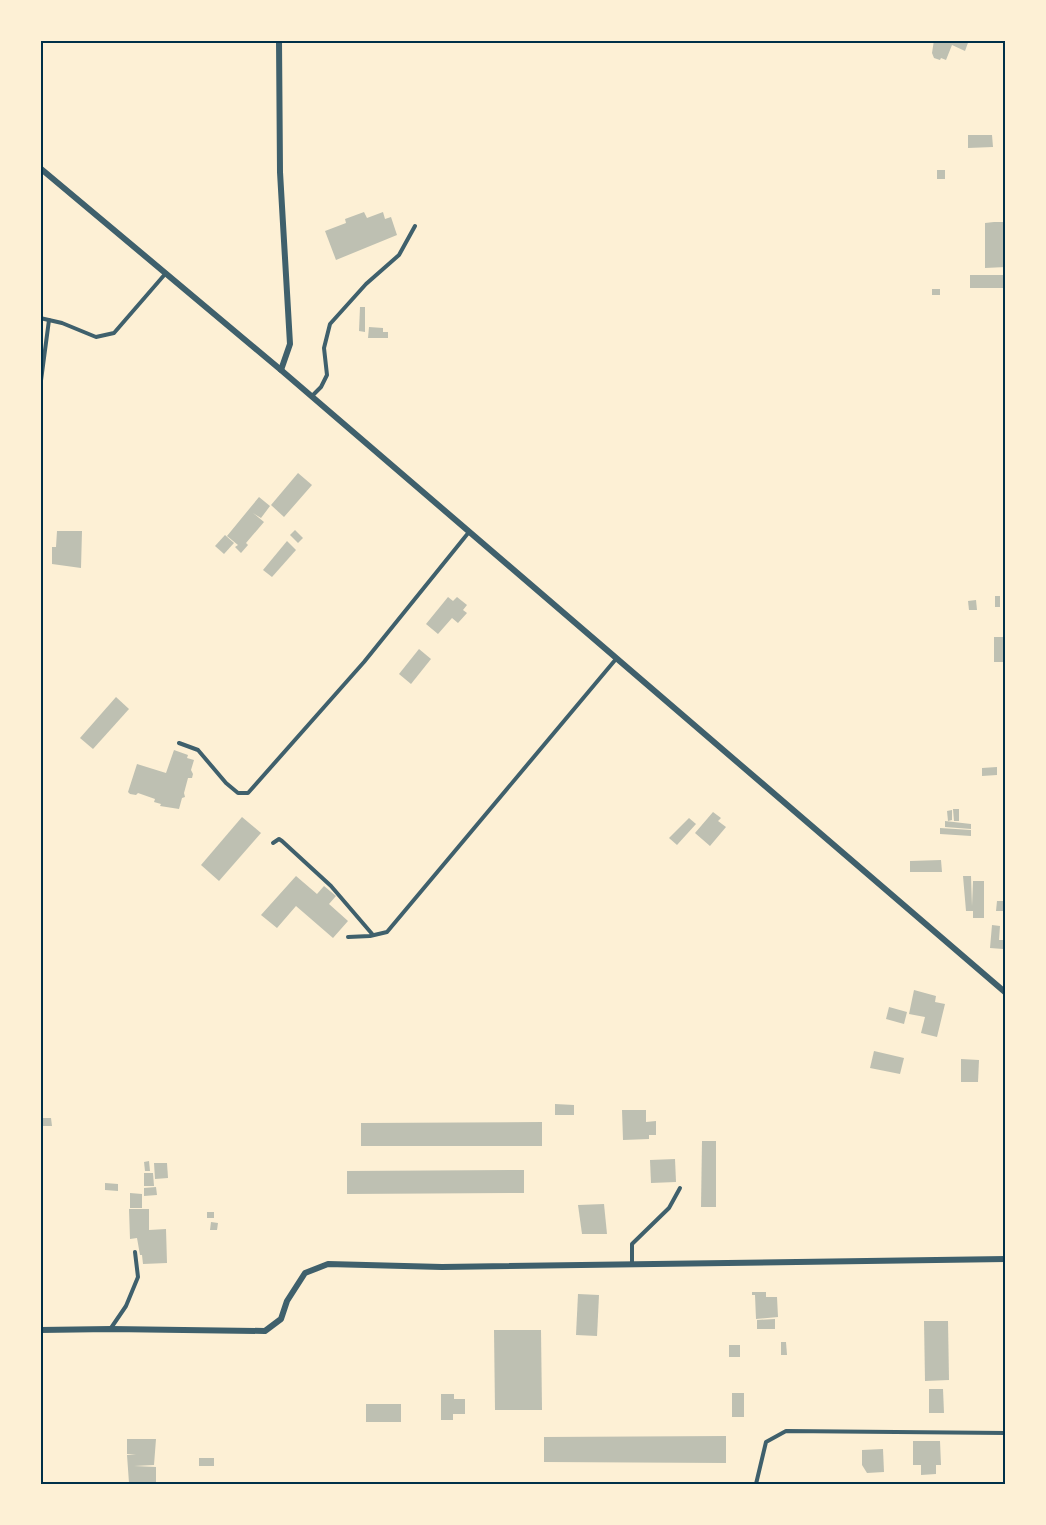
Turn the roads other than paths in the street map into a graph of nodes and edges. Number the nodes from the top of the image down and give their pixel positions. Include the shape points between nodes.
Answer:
1 (279, 40) edge
2 (40, 168) edge
3 (415, 226) dead end
4 (166, 273) junction
5 (40, 318) edge
6 (48, 320) junction
7 (281, 370) junction
8 (40, 388) edge
9 (312, 396) junction
10 (469, 532) junction
11 (616, 659) junction
12 (179, 743) dead end
13 (273, 843) dead end
14 (373, 935) junction
15 (348, 937) dead end
16 (1005, 993) edge
17 (680, 1188) dead end
18 (135, 1252) dead end
19 (1005, 1259) edge
20 (632, 1265) junction
21 (111, 1329) junction
22 (40, 1330) edge
23 (1005, 1433) edge
24 (756, 1485) edge

1 - 7 street via 280,172 290,344
2 - 4 street
3 - 9 lane via 399,255 330,324 324,348 327,375
4 - 6 lane via 114,333 96,337
4 - 7 street
5 - 6 lane
6 - 8 lane
7 - 9 street
9 - 10 street
10 - 11 street
10 - 12 lane via 364,662 248,793 238,794 198,750
11 - 14 lane via 387,932
11 - 16 street
13 - 14 lane via 282,841 331,886
14 - 15 lane
17 - 20 lane via 669,1208 633,1244
18 - 21 lane via 138,1277
19 - 20 street
20 - 21 street via 442,1268 328,1264 305,1273 287,1301 281,1319 265,1331
21 - 22 street
23 - 24 lane via 786,1431 766,1442

